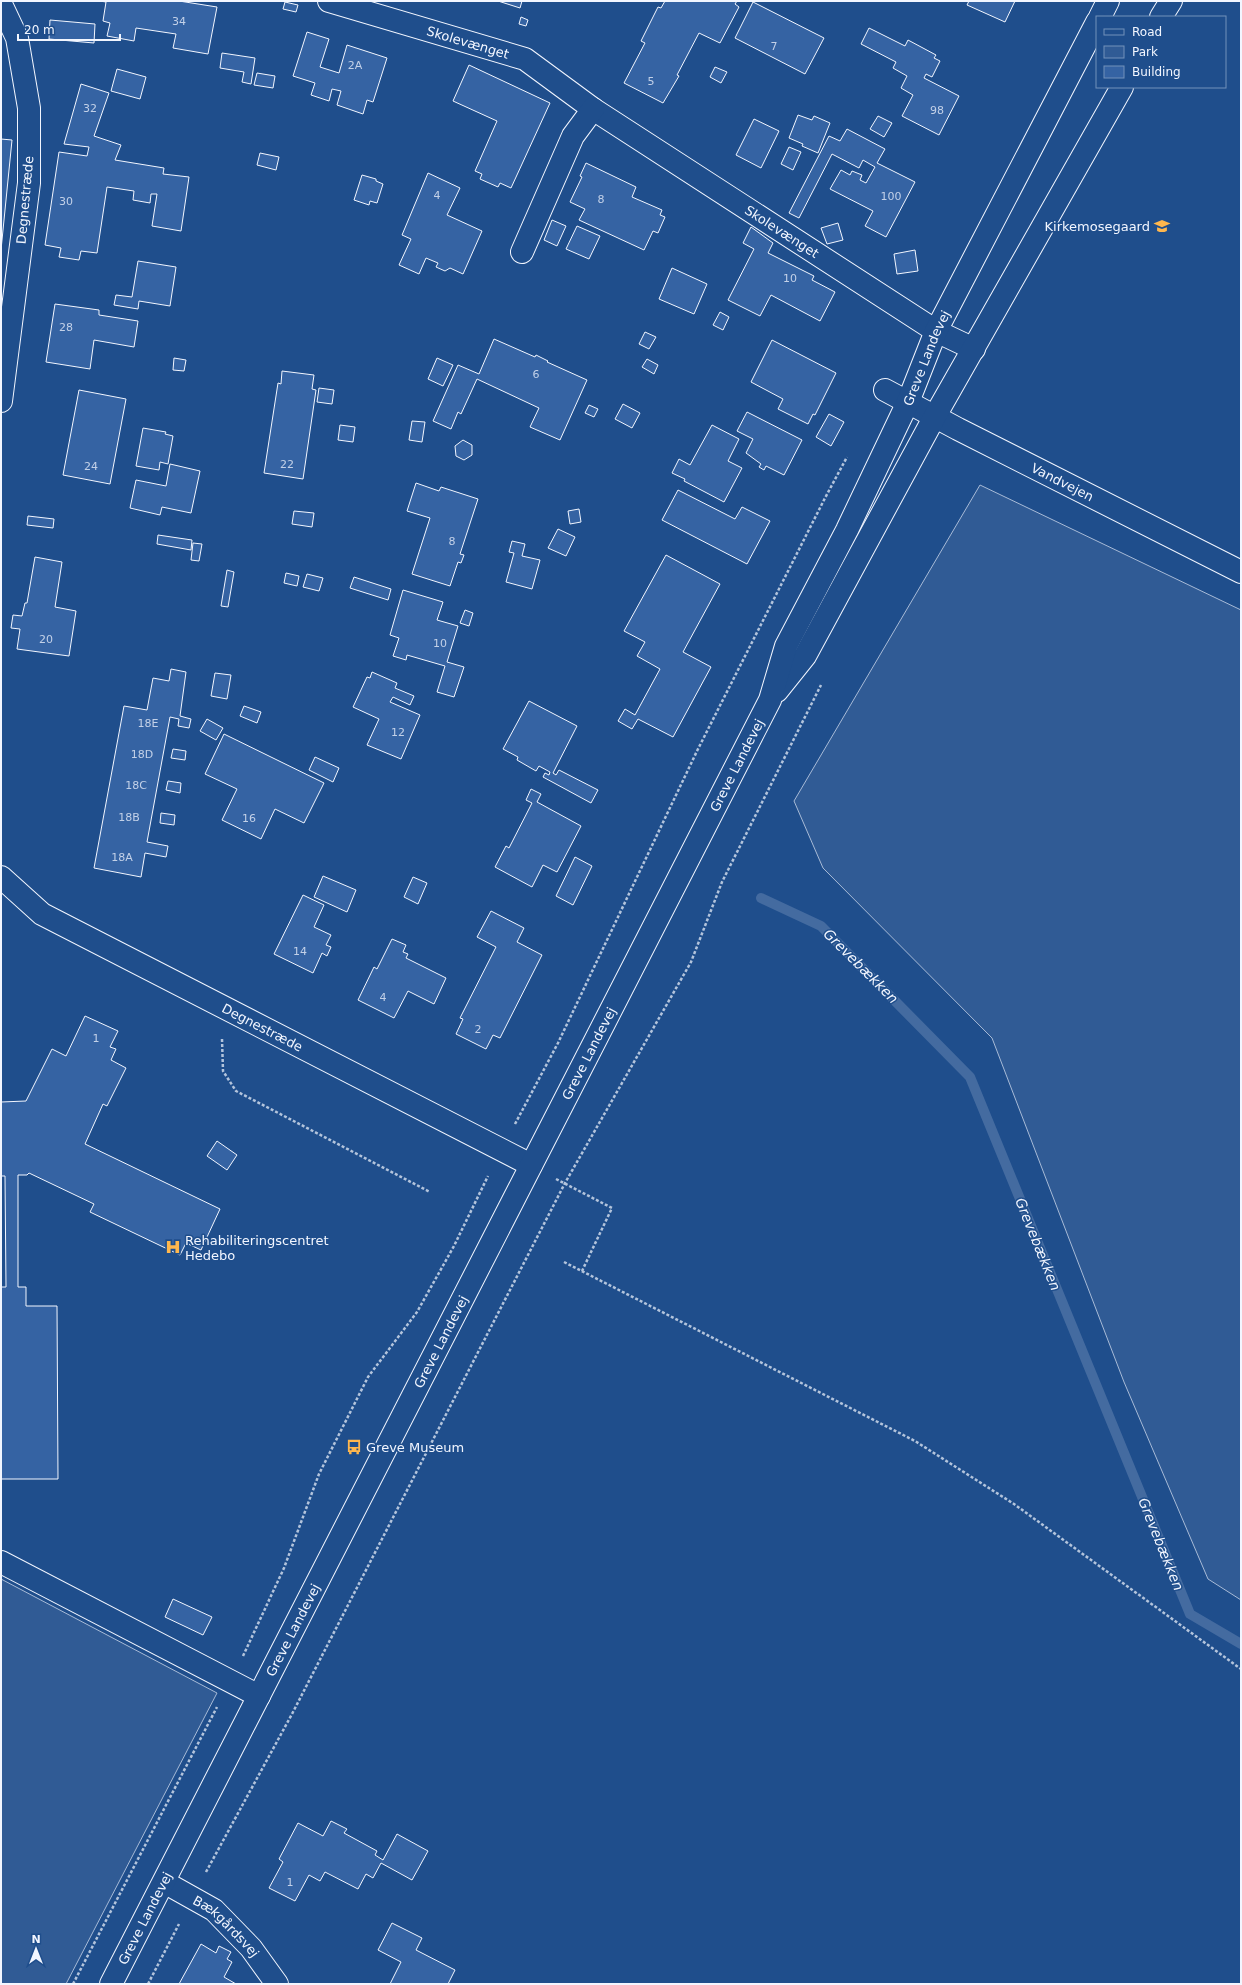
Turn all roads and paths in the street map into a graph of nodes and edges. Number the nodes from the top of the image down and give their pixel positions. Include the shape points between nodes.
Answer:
1 (329, 1) edge
2 (1108, 1) edge
3 (1170, 1) edge
4 (1, 4) edge
5 (1100, 16) edge
6 (1162, 16) edge
7 (1096, 24) edge
8 (1121, 88) edge
9 (593, 109) junction
10 (522, 252) dead end
11 (936, 331) junction
12 (974, 349) junction
13 (885, 390) dead end
14 (1, 401) edge
15 (908, 402) junction
16 (935, 416) junction
17 (851, 450) dead end
18 (1241, 572) edge
19 (824, 679) dead end
20 (770, 700) junction
21 (1, 877) edge
22 (224, 1008) junction
23 (501, 1150) junction
24 (531, 1165) junction
25 (565, 1184) junction
26 (430, 1192) dead end
27 (564, 1262) dead end
28 (582, 1271) junction
29 (1, 1562) edge
30 (1241, 1669) edge
31 (231, 1682) junction
32 (259, 1696) junction
33 (164, 1882) junction
34 (192, 1898) junction
35 (73, 1984) edge
36 (111, 1984) edge
37 (148, 1984) edge
38 (277, 1984) edge

1 - 9 street, Skolevænget via 525,59
2 - 5 street
3 - 6 street
4 - 14 street, Degnestræde via 17,38 30,116 29,182
7 - 11 street, Greve Landevej
8 - 12 street, Greve Landevej
9 - 10 street via 573,136
9 - 11 street, Skolevænget
11 - 12 street, Skolevænget
11 - 15 street, Greve Landevej
12 - 16 street, Greve Landevej
13 - 15 street, Vandvejen
15 - 16 street, Vandvejen
15 - 20 street, Greve Landevej via 847,530 786,646
16 - 18 street, Vandvejen
16 - 20 street, Greve Landevej via 805,656
17 - 23 path via 698,751 558,1043
19 - 25 path via 722,882 691,962
20 - 24 street, Greve Landevej
21 - 22 street, Degnestræde via 42,914
22 - 23 street, Degnestræde
22 - 26 path via 223,1071 236,1091
23 - 24 street, Degnestræde
23 - 31 path via 454,1246 417,1312 368,1377 319,1474 284,1568
24 - 25 path
24 - 32 street, Greve Landevej
25 - 28 path via 612,1208
25 - 34 path via 292,1714
27 - 28 path
28 - 30 path via 915,1441 1014,1504
29 - 31 street
31 - 32 street
31 - 35 path
32 - 33 street, Greve Landevej
33 - 34 street, Bækgårdsvej
33 - 36 street, Greve Landevej
34 - 37 path
34 - 38 street, Bækgårdsvej via 214,1910 251,1948

